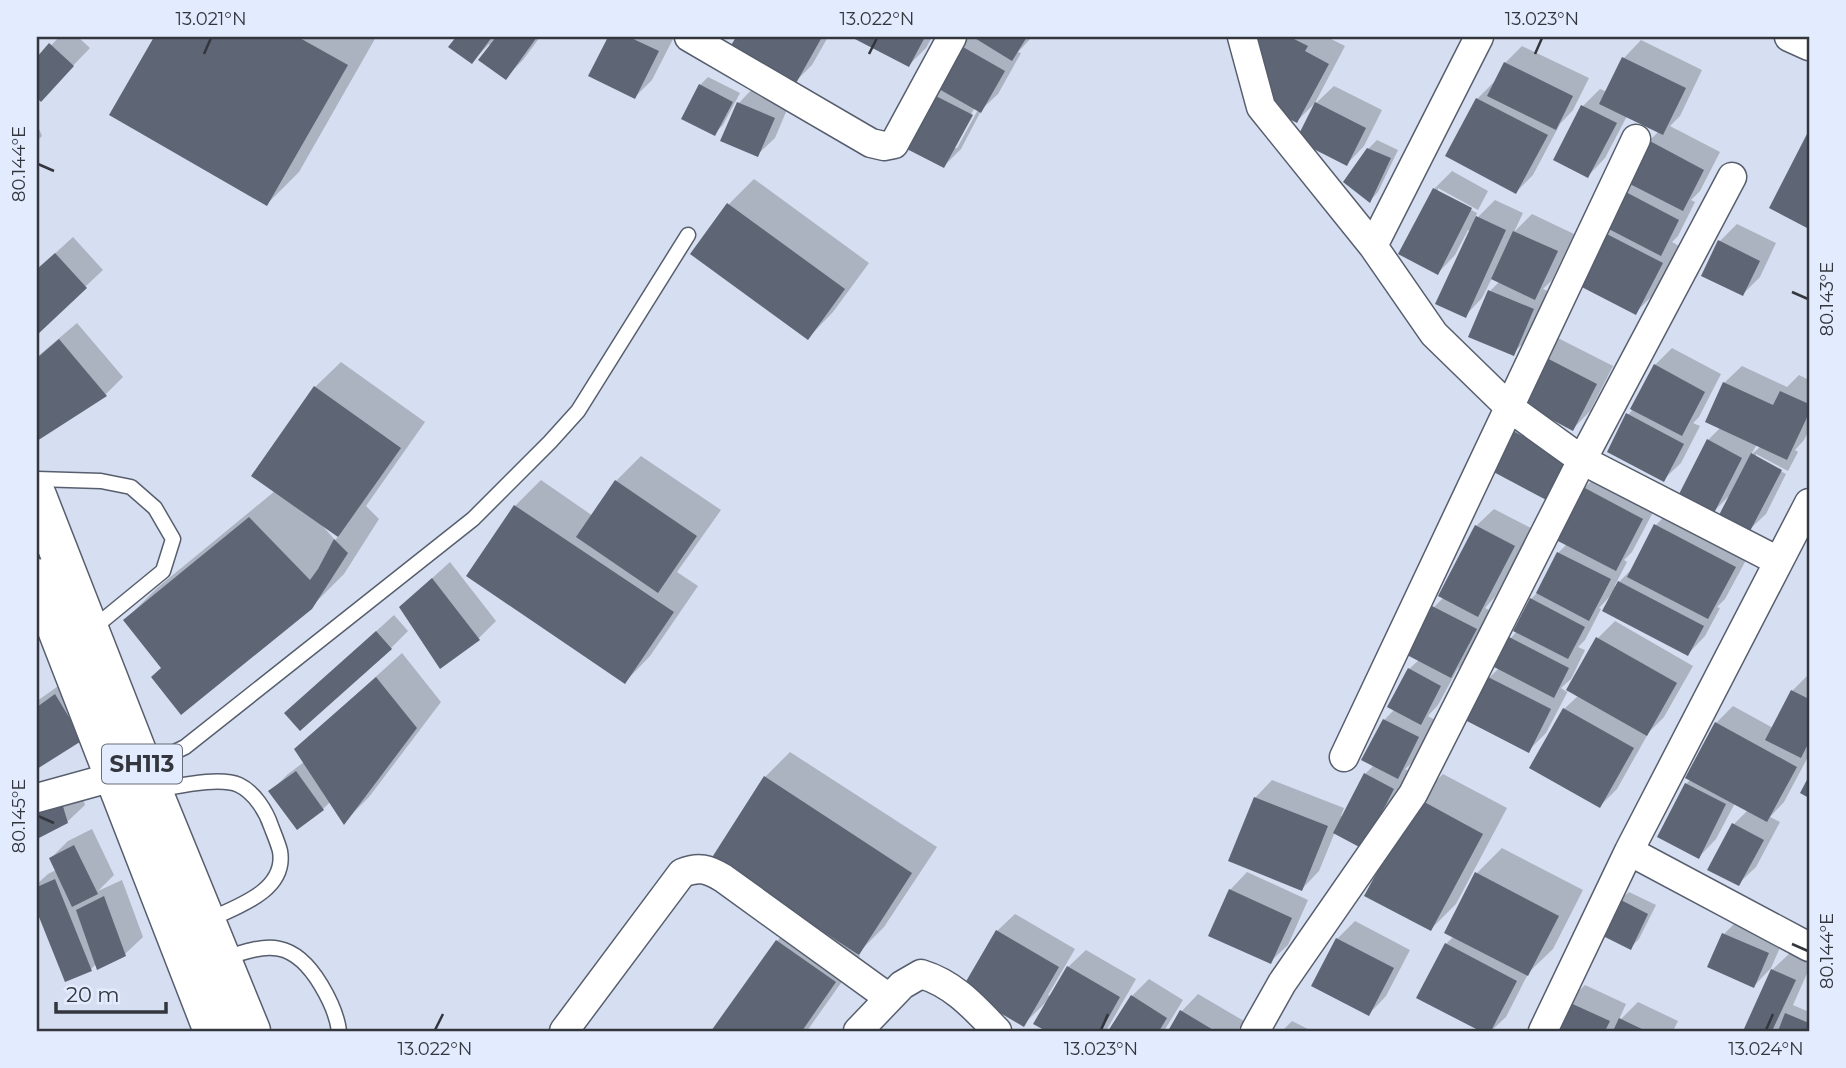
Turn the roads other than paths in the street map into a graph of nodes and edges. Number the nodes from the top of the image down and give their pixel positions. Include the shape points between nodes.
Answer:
1 (952, 37) edge
2 (1242, 37) edge
3 (1479, 37) edge
4 (1789, 37) edge
5 (706, 41) edge
6 (1809, 46) edge
7 (1636, 139) dead end
8 (1732, 177) dead end
9 (688, 235) dead end
10 (1373, 246) junction
11 (1510, 408) junction
12 (1582, 460) junction
13 (37, 480) edge
14 (37, 496) edge
15 (1809, 503) edge
16 (1778, 561) junction
17 (37, 578) edge
18 (90, 631) junction
19 (1344, 757) dead end
20 (137, 779) junction
21 (37, 798) edge
22 (1629, 851) junction
23 (206, 921) junction
24 (1809, 947) edge
25 (222, 959) junction
26 (889, 998) junction
27 (214, 1031) edge
28 (251, 1031) edge
29 (339, 1031) edge
30 (564, 1031) edge
31 (859, 1031) edge
32 (997, 1031) edge
33 (1255, 1031) edge
34 (1543, 1031) edge

1 - 5 street via 894,144 884,146 871,143
2 - 10 street via 1261,107
3 - 10 street
4 - 6 street
7 - 11 street
8 - 12 street
9 - 20 lane via 579,411 473,519 186,747
10 - 11 street via 1434,334
11 - 12 street
11 - 19 street
12 - 16 street
12 - 33 street via 1413,793 1282,983
13 - 18 lane via 101,481 131,487 155,508 173,539 163,571
14 - 18 main road, SH113
15 - 16 street
16 - 22 street
17 - 20 main road, SH113
18 - 20 main road, SH113
20 - 21 street
20 - 23 main road, SH113
20 - 23 lane via 238,785 266,811 280,853 278,869 258,896
20 - 27 main road, SH113
22 - 24 street
22 - 34 street
23 - 25 main road, SH113
25 - 28 main road, SH113
25 - 29 lane via 264,947 291,951 310,965 338,1020
26 - 30 street via 723,878 695,868 682,873
26 - 31 street
26 - 32 street via 921,974 939,979

